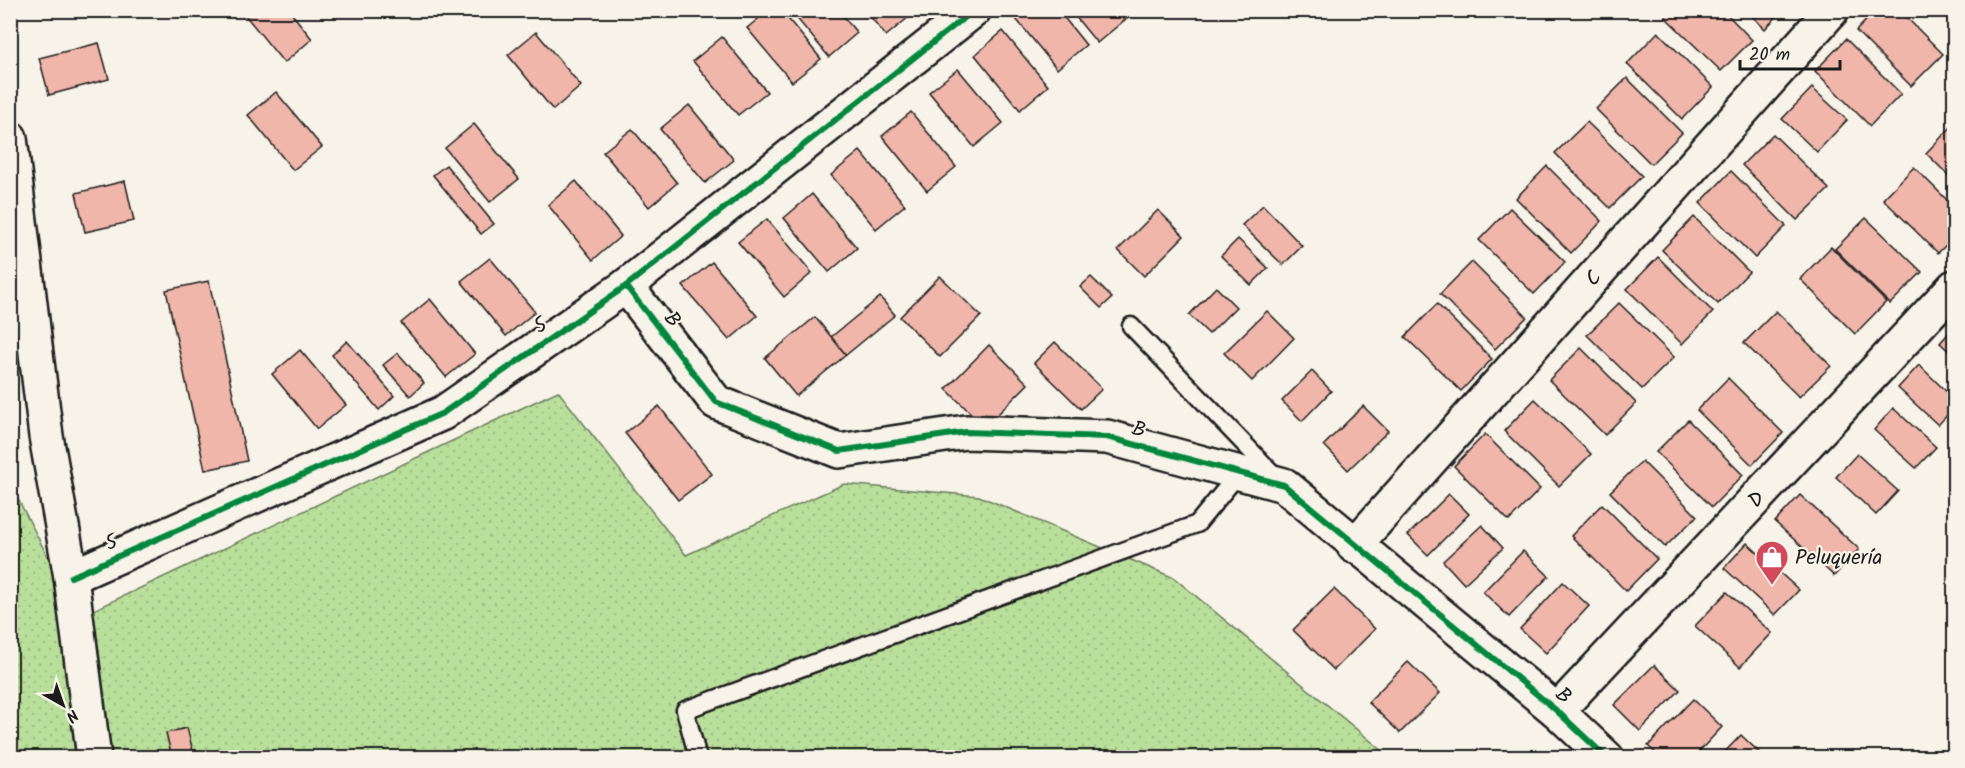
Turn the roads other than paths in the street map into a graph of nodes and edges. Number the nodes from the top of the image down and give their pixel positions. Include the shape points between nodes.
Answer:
1 (974, 10) edge
2 (1832, 10) edge
3 (10, 138) edge
4 (626, 286) junction
5 (1954, 287) edge
6 (1131, 326) dead end
7 (1239, 473) junction
8 (1284, 485) junction
9 (1354, 546) junction
10 (71, 577) junction
11 (1557, 711) junction
12 (94, 758) edge
13 (698, 758) edge
14 (1607, 758) edge

1 - 4 street, 5
2 - 9 street, C
3 - 10 street via 46,436
4 - 7 street, B via 716,402 839,451 966,432 1107,437
4 - 10 street, 5 via 443,413
5 - 11 street, D
6 - 8 lane
7 - 8 street, B
7 - 13 lane via 1197,524 685,710
8 - 9 street, B
9 - 11 street, B
10 - 12 street
11 - 14 street, B

